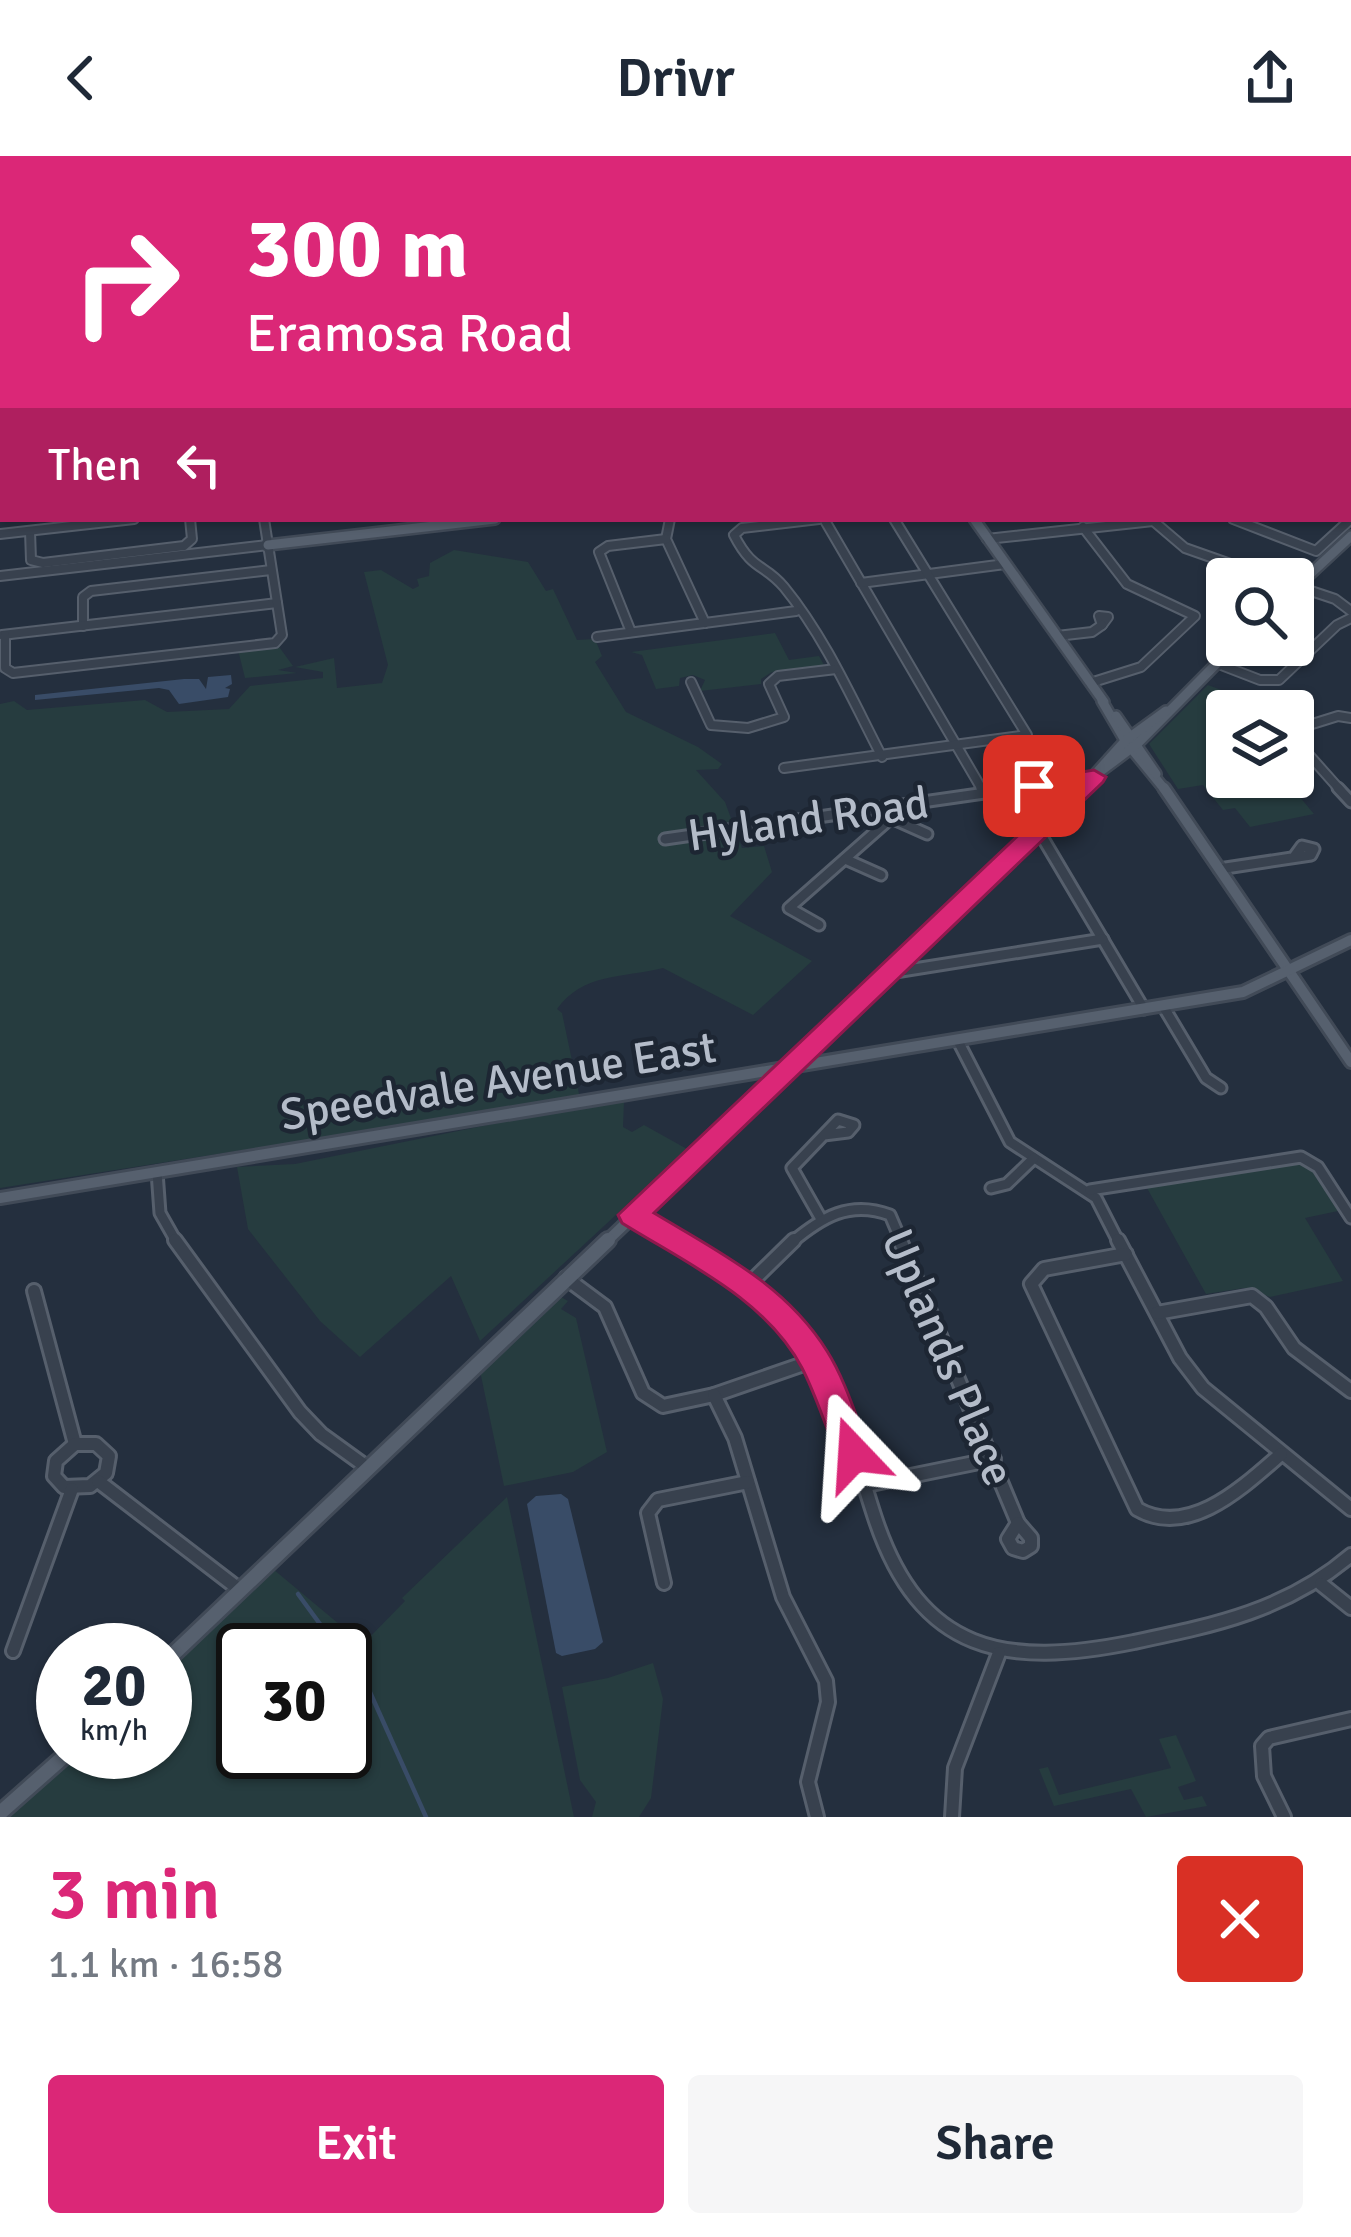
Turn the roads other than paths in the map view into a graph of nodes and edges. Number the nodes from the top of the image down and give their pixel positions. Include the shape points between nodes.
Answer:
1 (104, 522) edge
2 (190, 522) edge
3 (265, 522) edge
4 (396, 522) edge
5 (469, 522) edge
6 (669, 522) edge
7 (802, 522) edge
8 (824, 522) edge
9 (896, 522) edge
10 (976, 522) edge
11 (1132, 522) edge
12 (1154, 522) edge
13 (1238, 522) edge
14 (1264, 522) edge
15 (1348, 522) edge
16 (1083, 527) junction
17 (399, 530) junction
18 (30, 531) junction
19 (1255, 531) junction
20 (0, 534) edge
21 (1351, 536) edge
22 (666, 539) junction
23 (988, 539) junction
24 (268, 545) junction
25 (1213, 558) edge
26 (1005, 564) junction
27 (1314, 569) edge
28 (272, 570) junction
29 (929, 574) junction
30 (0, 576) edge
31 (861, 583) junction
32 (1314, 593) edge
33 (277, 603) junction
34 (796, 611) junction
35 (1351, 615) edge
36 (705, 623) junction
37 (1102, 625) dead end
38 (83, 626) junction
39 (631, 632) junction
40 (3, 635) edge
41 (1057, 636) junction
42 (597, 637) dead end
43 (1314, 647) edge
44 (1213, 666) edge
45 (1224, 666) edge
46 (1294, 666) edge
47 (836, 669) junction
48 (692, 682) dead end
49 (1090, 683) junction
50 (1102, 701) junction
51 (1166, 711) junction
52 (1351, 718) edge
53 (1120, 721) junction
54 (1146, 723) junction
55 (1314, 726) edge
56 (1132, 743) junction
57 (956, 747) junction
58 (882, 757) junction
59 (1314, 759) edge
60 (1116, 763) junction
61 (1144, 767) junction
62 (784, 768) dead end
63 (1095, 776) junction
64 (1158, 780) junction
65 (983, 793) junction
66 (1351, 802) edge
67 (885, 807) junction
68 (891, 818) junction
69 (1038, 830) junction
70 (927, 834) dead end
71 (665, 838) dead end
72 (1294, 857) dead end
73 (845, 859) junction
74 (1220, 869) junction
75 (880, 875) dead end
76 (819, 926) dead end
77 (1103, 940) junction
78 (1351, 940) edge
79 (1289, 972) junction
80 (886, 973) junction
81 (1163, 1006) junction
82 (1144, 1009) junction
83 (958, 1041) junction
84 (813, 1042) junction
85 (838, 1061) junction
86 (1351, 1062) edge
87 (784, 1070) junction
88 (738, 1078) junction
89 (1222, 1088) dead end
90 (745, 1107) junction
91 (824, 1135) dead end
92 (1034, 1158) junction
93 (157, 1172) junction
94 (991, 1188) dead end
95 (1090, 1190) junction
96 (0, 1198) edge
97 (633, 1215) junction
98 (1351, 1218) edge
99 (821, 1219) junction
100 (1126, 1254) junction
101 (566, 1278) junction
102 (748, 1285) junction
103 (34, 1291) dead end
104 (1156, 1312) junction
105 (815, 1360) junction
106 (1351, 1391) edge
107 (714, 1395) junction
108 (75, 1444) junction
109 (1281, 1454) junction
110 (994, 1460) junction
111 (368, 1468) junction
112 (98, 1481) junction
113 (748, 1482) junction
114 (866, 1485) junction
115 (72, 1489) junction
116 (1351, 1509) edge
117 (1018, 1523) dead end
118 (1351, 1556) edge
119 (664, 1583) dead end
120 (1321, 1584) junction
121 (239, 1590) junction
122 (1351, 1608) edge
123 (192, 1636) edge
124 (13, 1651) dead end
125 (999, 1653) junction
126 (1351, 1719) edge
127 (38, 1779) edge
128 (0, 1813) edge
129 (817, 1817) edge
130 (952, 1817) edge
131 (1284, 1817) edge

1 - 18 street
2 - 18 street via 184,546 43,562 31,560
3 - 24 street
4 - 17 street
5 - 17 main road
6 - 22 street
7 - 34 street via 735,532 748,562 778,579
8 - 31 street
9 - 29 street
10 - 23 main road
11 - 16 street
12 - 25 street via 1185,548
13 - 19 street
14 - 19 street
15 - 19 street via 1316,551
16 - 23 street
16 - 49 street via 1127,584 1196,616 1132,673
17 - 24 main road
18 - 20 street
21 - 27 main road
22 - 36 street
22 - 39 street via 599,552
23 - 26 main road
24 - 28 street
24 - 30 street
26 - 29 street
26 - 41 main road
28 - 33 street
28 - 38 street via 92,591 82,597
29 - 31 street
29 - 57 street via 1028,732
31 - 57 street
32 - 35 street
33 - 38 street
33 - 40 street via 280,640 235,649 13,674 5,668
34 - 36 street
34 - 47 street
35 - 43 street
36 - 39 street
37 - 41 street
38 - 40 street
39 - 42 street
41 - 49 main road
44 - 51 main road
45 - 46 street via 1279,680
47 - 48 street via 778,676 769,684 784,717 724,730 710,725
47 - 58 street
49 - 50 main road
50 - 53 main road
50 - 56 main road
51 - 54 main road
51 - 56 main road
52 - 55 street
53 - 54 main road
53 - 56 main road
54 - 56 main road
56 - 60 main road
56 - 61 main road
56 - 63 main road
56 - 64 main road
57 - 58 street
57 - 65 street
58 - 62 street
59 - 66 street
60 - 61 main road
60 - 63 main road
61 - 64 main road
63 - 65 street, Hyland Road
63 - 69 main road
64 - 74 main road
65 - 67 street, Hyland Road
67 - 68 street
67 - 71 street, Hyland Road
68 - 70 street
68 - 73 street
69 - 77 street
69 - 80 main road
72 - 74 street
73 - 75 street
73 - 76 street via 789,908
74 - 79 main road
77 - 80 street
77 - 82 street
78 - 79 main road, Speedvale Avenue East
79 - 81 main road, Speedvale Avenue East via 1244,992
79 - 86 main road
80 - 84 main road
81 - 82 main road, Speedvale Avenue East
81 - 89 street via 1206,1078
82 - 83 main road, Speedvale Avenue East
83 - 85 main road, Speedvale Avenue East
83 - 92 street via 1003,1133
84 - 85 main road
84 - 87 main road
85 - 87 main road, Speedvale Avenue East
87 - 88 main road, Speedvale Avenue East
87 - 90 main road
88 - 90 main road via 753,1089
88 - 93 main road, Speedvale Avenue East
90 - 97 main road
91 - 99 street via 791,1172
92 - 94 street
92 - 95 street
93 - 96 main road, Speedvale Avenue East
93 - 111 street via 169,1232 300,1412
95 - 98 street via 1301,1157 1318,1167
95 - 100 street
97 - 101 main road
97 - 102 street
99 - 102 street, Uplands Place
99 - 110 street, Uplands Place via 870,1208 894,1219
100 - 104 street
100 - 109 street via 1044,1269 1031,1284 1137,1509 1160,1520 1208,1509
101 - 107 street via 605,1307 651,1402
101 - 111 main road
102 - 105 street
103 - 108 street
104 - 106 street via 1252,1296 1294,1348
104 - 109 street via 1203,1388
105 - 107 street
105 - 114 street
107 - 113 street
108 - 112 street via 96,1444 109,1456
108 - 115 street via 53,1468 57,1482
109 - 116 street
110 - 114 street
110 - 117 street, Uplands Place
111 - 121 main road
112 - 115 street
112 - 121 street
113 - 119 street via 651,1506
113 - 129 street via 783,1597 826,1681 808,1782
114 - 125 street via 901,1579 925,1610
115 - 124 street
118 - 120 street
120 - 122 street
120 - 125 street via 1256,1615 1073,1655
121 - 123 main road
125 - 130 street via 955,1768
126 - 131 street via 1261,1745 1262,1770
127 - 128 main road

